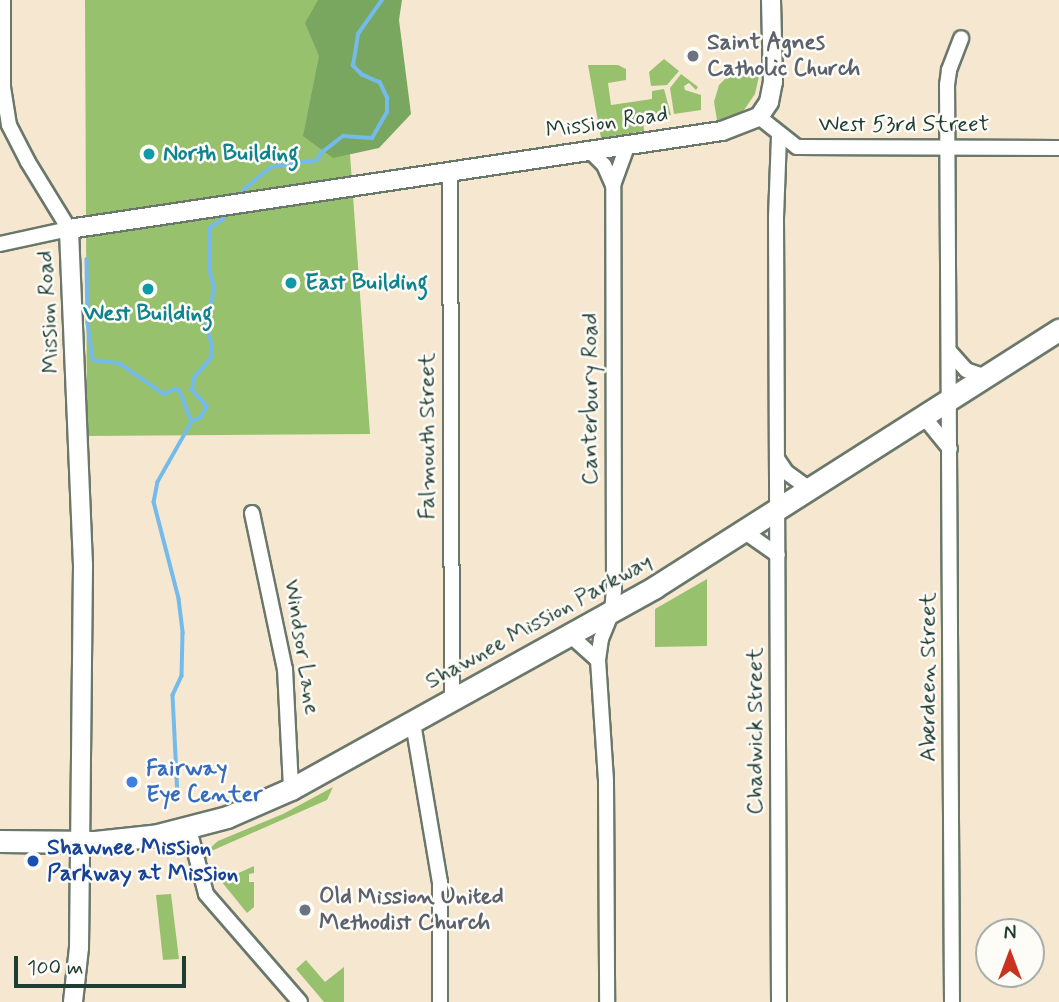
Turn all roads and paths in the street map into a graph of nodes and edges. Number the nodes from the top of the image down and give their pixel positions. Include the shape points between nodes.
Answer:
1 (3, 0) edge
2 (771, 0) edge
3 (961, 38) dead end
4 (1, 76) edge
5 (759, 117) junction
6 (779, 136) junction
7 (628, 144) junction
8 (948, 148) junction
9 (1059, 148) edge
10 (589, 150) junction
11 (450, 171) junction
12 (613, 185) junction
13 (69, 229) junction
14 (0, 244) edge
15 (1059, 330) edge
16 (950, 352) junction
17 (986, 377) junction
18 (950, 400) junction
19 (924, 417) junction
20 (950, 449) junction
21 (778, 460) junction
22 (811, 489) junction
23 (778, 511) junction
24 (252, 513) dead end
25 (745, 532) junction
26 (778, 555) junction
27 (612, 612) junction
28 (571, 636) junction
29 (598, 660) junction
30 (452, 701) junction
31 (412, 723) junction
32 (291, 789) junction
33 (189, 829) junction
34 (0, 841) edge
35 (80, 841) junction
36 (73, 1002) edge
37 (300, 1002) edge
38 (440, 1002) edge
39 (607, 1002) edge
40 (779, 1002) edge
41 (952, 1002) edge

1 - 4 street
2 - 5 main road via 773,82 769,102
3 - 8 street, Aberdeen Street via 949,70
4 - 13 street via 15,140
5 - 6 street, West 53rd Street
5 - 7 main road, Mission Road via 722,131
6 - 8 street, West 53rd Street via 797,147
6 - 21 street, Chadwick Street
7 - 10 main road, Mission Road
7 - 12 street, Canterbury Road
8 - 9 street, West 53rd Street
8 - 16 street, Aberdeen Street
10 - 11 main road, Mission Road
10 - 12 street via 604,164
11 - 13 main road, Mission Road
11 - 30 street, Falmouth Street
12 - 27 street, Canterbury Road
13 - 14 street
13 - 35 main road, Mission Road via 83,565
15 - 17 highway, Shawnee Mission Parkway
16 - 17 street via 964,369
16 - 18 street, Aberdeen Street
17 - 18 highway, Shawnee Mission Parkway
18 - 19 highway, Shawnee Mission Parkway
18 - 20 street, Aberdeen Street
19 - 20 street
19 - 22 highway, Shawnee Mission Parkway
20 - 41 street, Aberdeen Street
21 - 22 street
21 - 23 street, Chadwick Street
22 - 23 highway, Shawnee Mission Parkway
23 - 25 highway, Shawnee Mission Parkway
23 - 26 street, Chadwick Street
24 - 32 street, Windsor Lane via 285,669
25 - 26 street
25 - 27 highway, Shawnee Mission Parkway
26 - 40 street, Chadwick Street
27 - 28 highway, Shawnee Mission Parkway
27 - 29 street, Canterbury Road
28 - 29 street
28 - 30 highway, Shawnee Mission Parkway
29 - 39 street via 607,817
30 - 31 highway, Shawnee Mission Parkway
31 - 32 highway, Shawnee Mission Parkway
31 - 38 street via 440,881
32 - 33 highway, Shawnee Mission Parkway
33 - 35 highway, Shawnee Mission Parkway
33 - 37 street via 206,894
34 - 35 highway, Shawnee Mission Parkway
35 - 36 main road, Mission Road via 79,948

